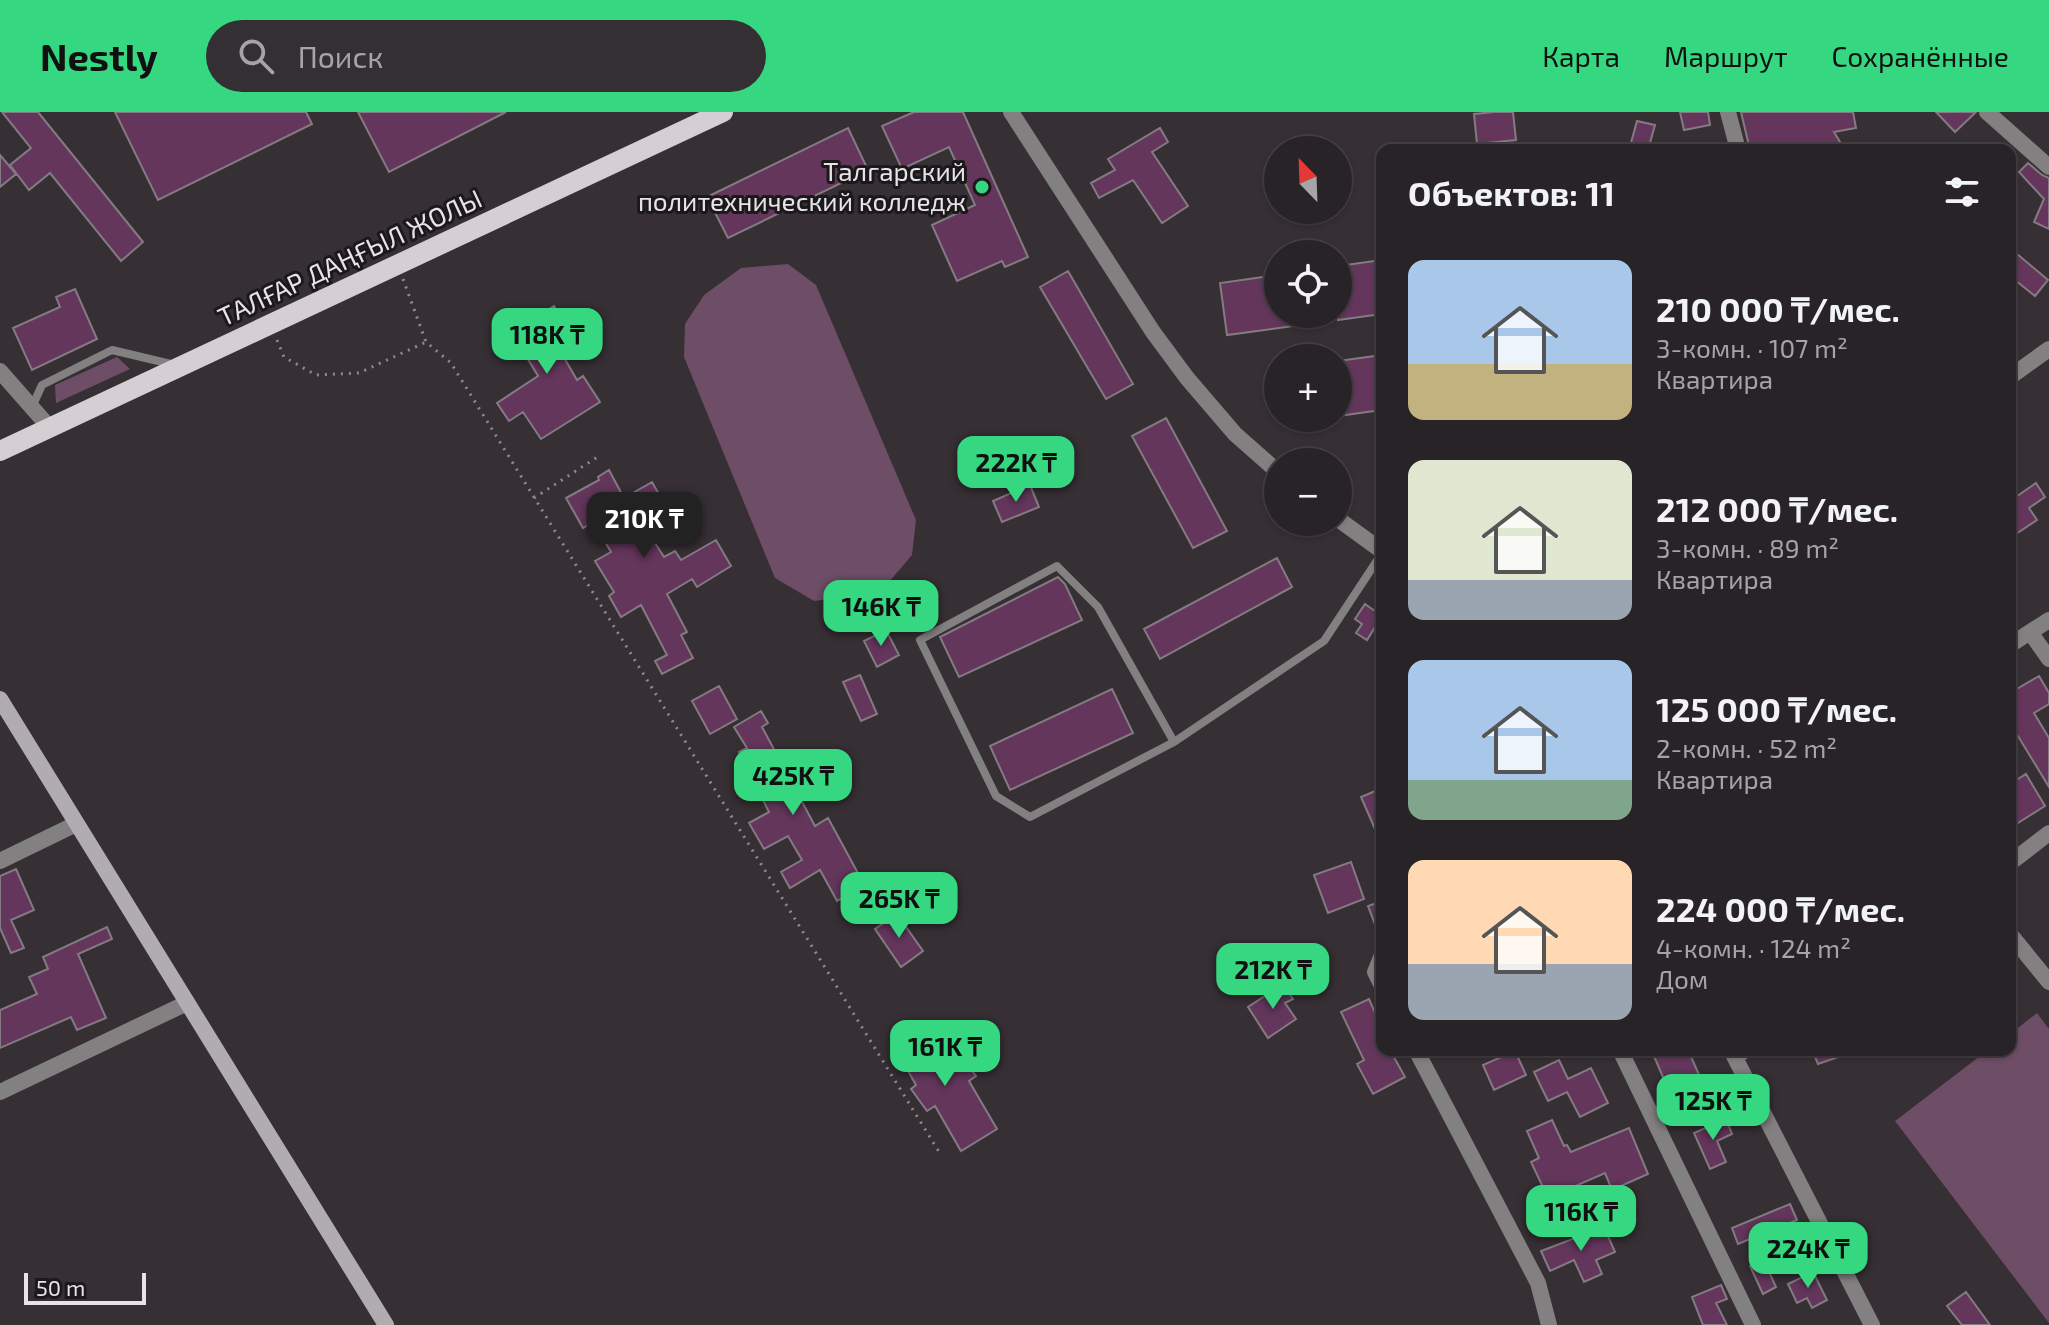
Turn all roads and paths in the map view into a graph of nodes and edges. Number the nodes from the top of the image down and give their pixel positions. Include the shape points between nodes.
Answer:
1 (723, 112) edge
2 (1011, 112) edge
3 (1728, 112) edge
4 (1987, 112) edge
5 (1736, 144) edge
6 (2049, 167) edge
7 (398, 264) junction
8 (271, 324) junction
9 (426, 342) junction
10 (2049, 349) edge
11 (179, 367) junction
12 (0, 371) edge
13 (2016, 373) edge
14 (32, 407) junction
15 (50, 428) junction
16 (0, 451) edge
17 (599, 456) dead end
18 (1264, 460) edge
19 (534, 498) junction
20 (1352, 530) edge
21 (1376, 548) edge
22 (1376, 561) edge
23 (2049, 620) edge
24 (2030, 632) junction
25 (2016, 641) edge
26 (2049, 659) edge
27 (1, 704) edge
28 (1174, 742) junction
29 (76, 824) junction
30 (2049, 833) edge
31 (2016, 858) edge
32 (0, 861) edge
33 (2016, 941) edge
34 (2049, 982) edge
35 (187, 1003) junction
36 (1419, 1056) edge
37 (1623, 1056) edge
38 (1733, 1056) edge
39 (0, 1092) edge
40 (941, 1155) dead end
41 (386, 1325) edge
42 (1549, 1325) edge
43 (1753, 1325) edge
44 (1872, 1325) edge

1 - 7 main road, ТАЛҒАР ДАҢҒЫЛ ЖОЛЫ
2 - 18 street via 1153,332 1235,434
3 - 5 street
4 - 6 street
7 - 8 main road, ТАЛҒАР ДАҢҒЫЛ ЖОЛЫ
7 - 9 path
8 - 9 path via 284,357 316,375 359,373
8 - 11 main road, ТАЛҒАР ДАҢҒЫЛ ЖОЛЫ
9 - 19 path via 451,363
10 - 13 street
11 - 14 lane via 112,350 42,385
11 - 15 main road, ТАЛҒАР ДАҢҒЫЛ ЖОЛЫ
12 - 14 street
14 - 15 street
15 - 16 main road, ТАЛҒАР ДАҢҒЫЛ ЖОЛЫ
17 - 19 path
19 - 40 path
20 - 21 street
22 - 28 lane via 1324,641
23 - 24 street
24 - 25 street
24 - 26 street
27 - 29 street
28 - 28 lane via 1030,817 996,796 920,640 1057,566 1098,607
29 - 32 street
29 - 35 street
30 - 31 street
33 - 34 street
35 - 39 street
35 - 41 street
36 - 42 street via 1538,1283
37 - 43 street
38 - 44 street

